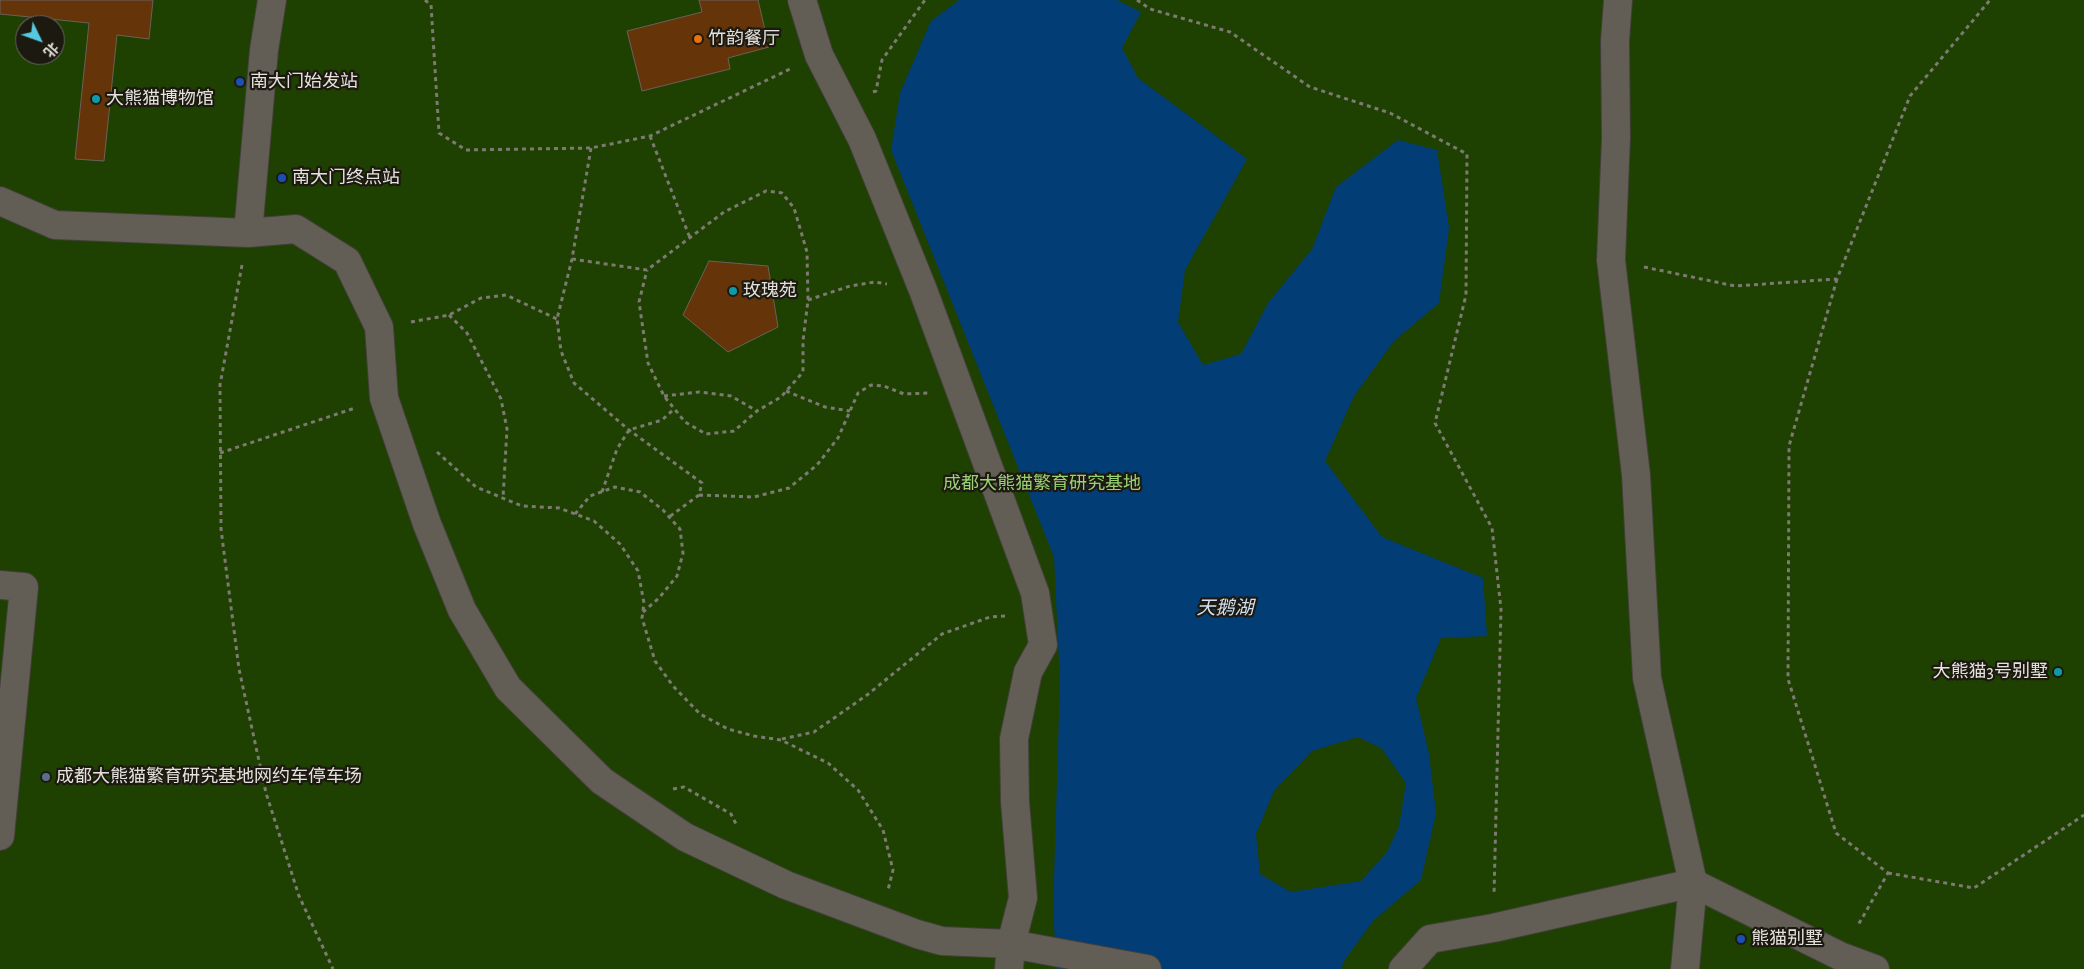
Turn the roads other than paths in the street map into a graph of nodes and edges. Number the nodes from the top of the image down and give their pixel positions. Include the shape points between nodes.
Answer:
1 (272, 0) edge
2 (802, 0) edge
3 (1618, 0) edge
4 (0, 201) edge
5 (248, 233) junction
6 (0, 585) edge
7 (0, 836) edge
8 (1694, 883) junction
9 (1017, 954) edge
10 (1147, 969) edge
11 (1403, 969) edge
12 (1685, 969) edge
13 (1875, 969) edge

1 - 5 lane via 264,50
2 - 9 lane via 819,55 862,139 923,290 1035,592 1043,645 1028,672 1014,739 1015,802 1023,898
3 - 8 lane via 1611,260 1636,475 1646,678
4 - 5 lane via 55,225
5 - 9 lane via 296,229 347,261 379,327 384,398 427,524 462,610 508,688 602,781 685,837 786,885 917,934
6 - 7 lane via 24,587
8 - 11 lane via 1493,928 1430,938
8 - 12 lane
8 - 13 lane via 1840,956
9 - 10 lane

